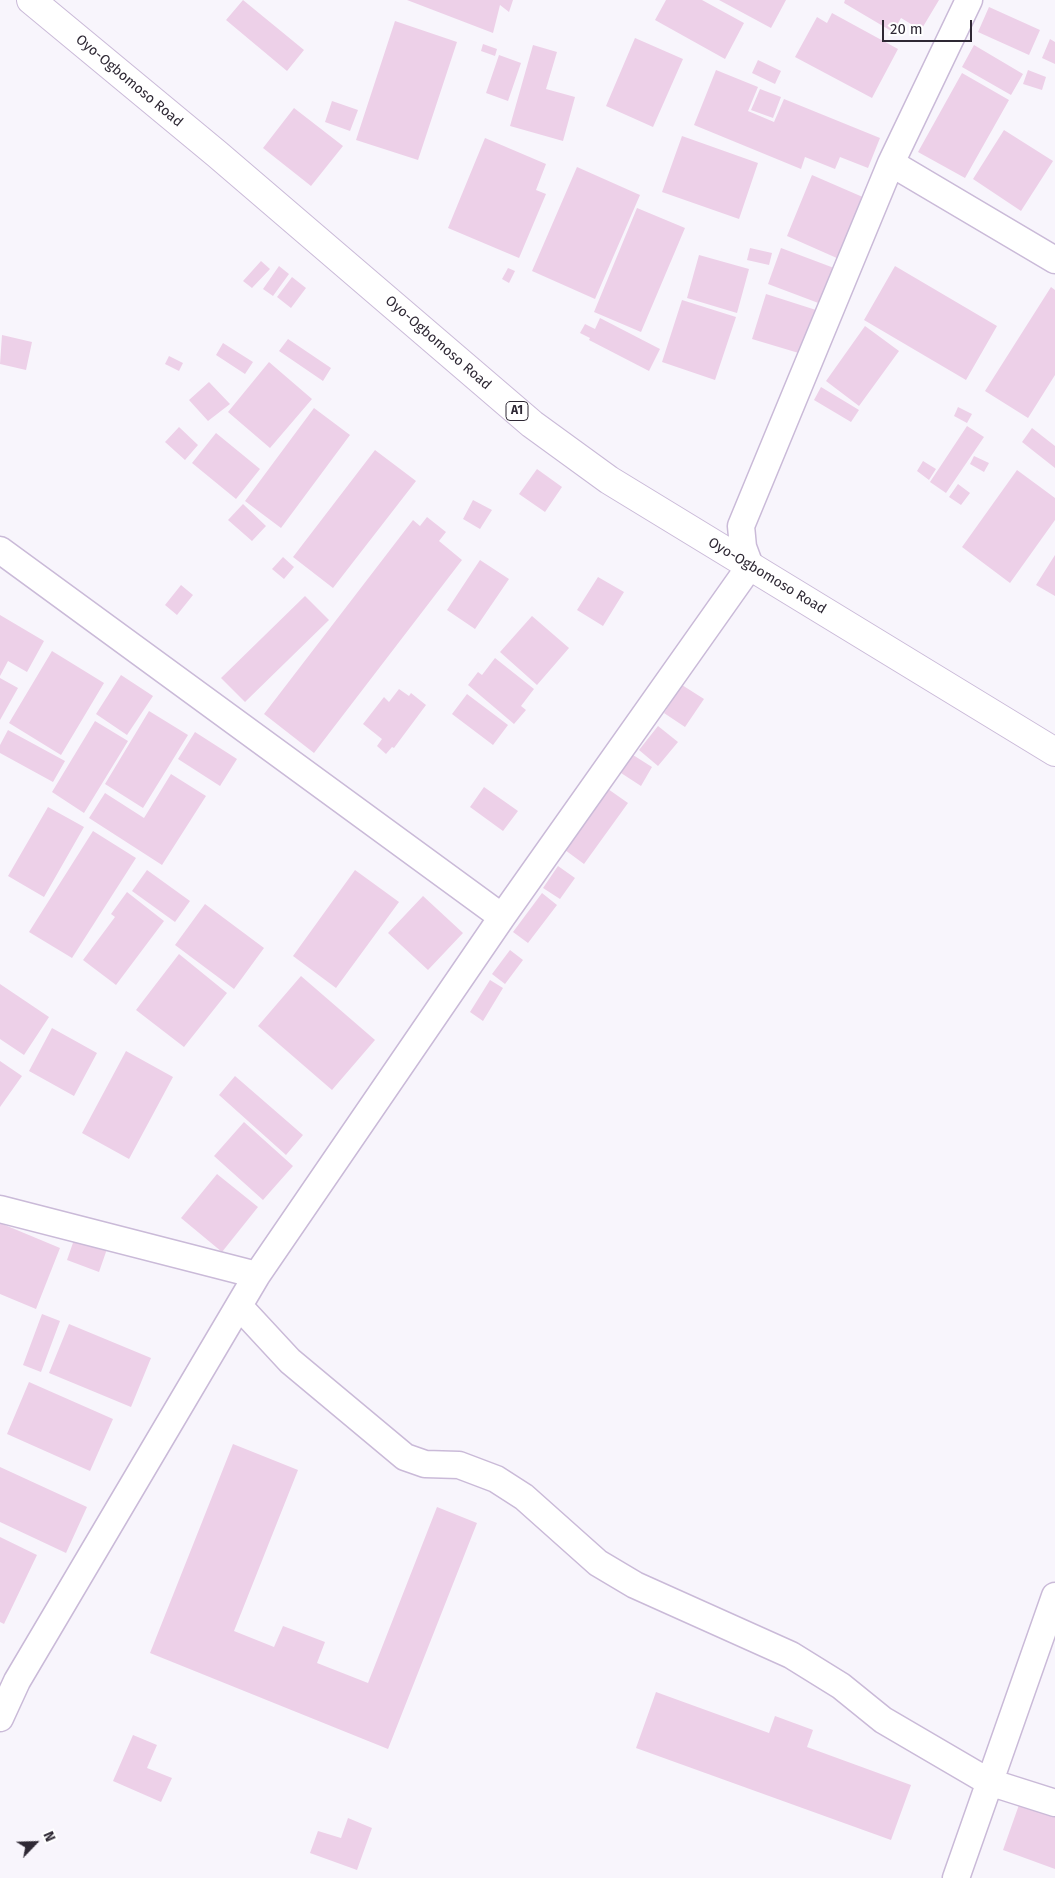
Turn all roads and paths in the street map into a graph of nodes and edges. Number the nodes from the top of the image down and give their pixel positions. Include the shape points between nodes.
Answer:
1 (31, 0) edge
2 (968, 0) edge
3 (891, 163) junction
4 (1055, 260) edge
5 (0, 550) edge
6 (750, 566) junction
7 (1055, 752) edge
8 (502, 917) junction
9 (0, 1209) edge
10 (257, 1275) junction
11 (239, 1306) junction
12 (1055, 1596) edge
13 (0, 1718) edge
14 (989, 1782) junction
15 (1055, 1802) edge
16 (956, 1878) edge

1 - 6 highway, Oyo-Ogbomoso Road / A1 via 210,148 532,424 609,480
2 - 3 street
3 - 4 street
3 - 6 street via 741,526 743,547
5 - 8 street
6 - 7 highway, Oyo-Ogbomoso Road / A1
6 - 8 street
8 - 10 street
9 - 10 street
10 - 11 street
11 - 13 street via 18,1681
11 - 14 street via 290,1360 405,1457 425,1464 459,1465 496,1479 524,1497 598,1564 635,1585 791,1655 841,1686 883,1720
12 - 14 street
14 - 15 street
14 - 16 street

